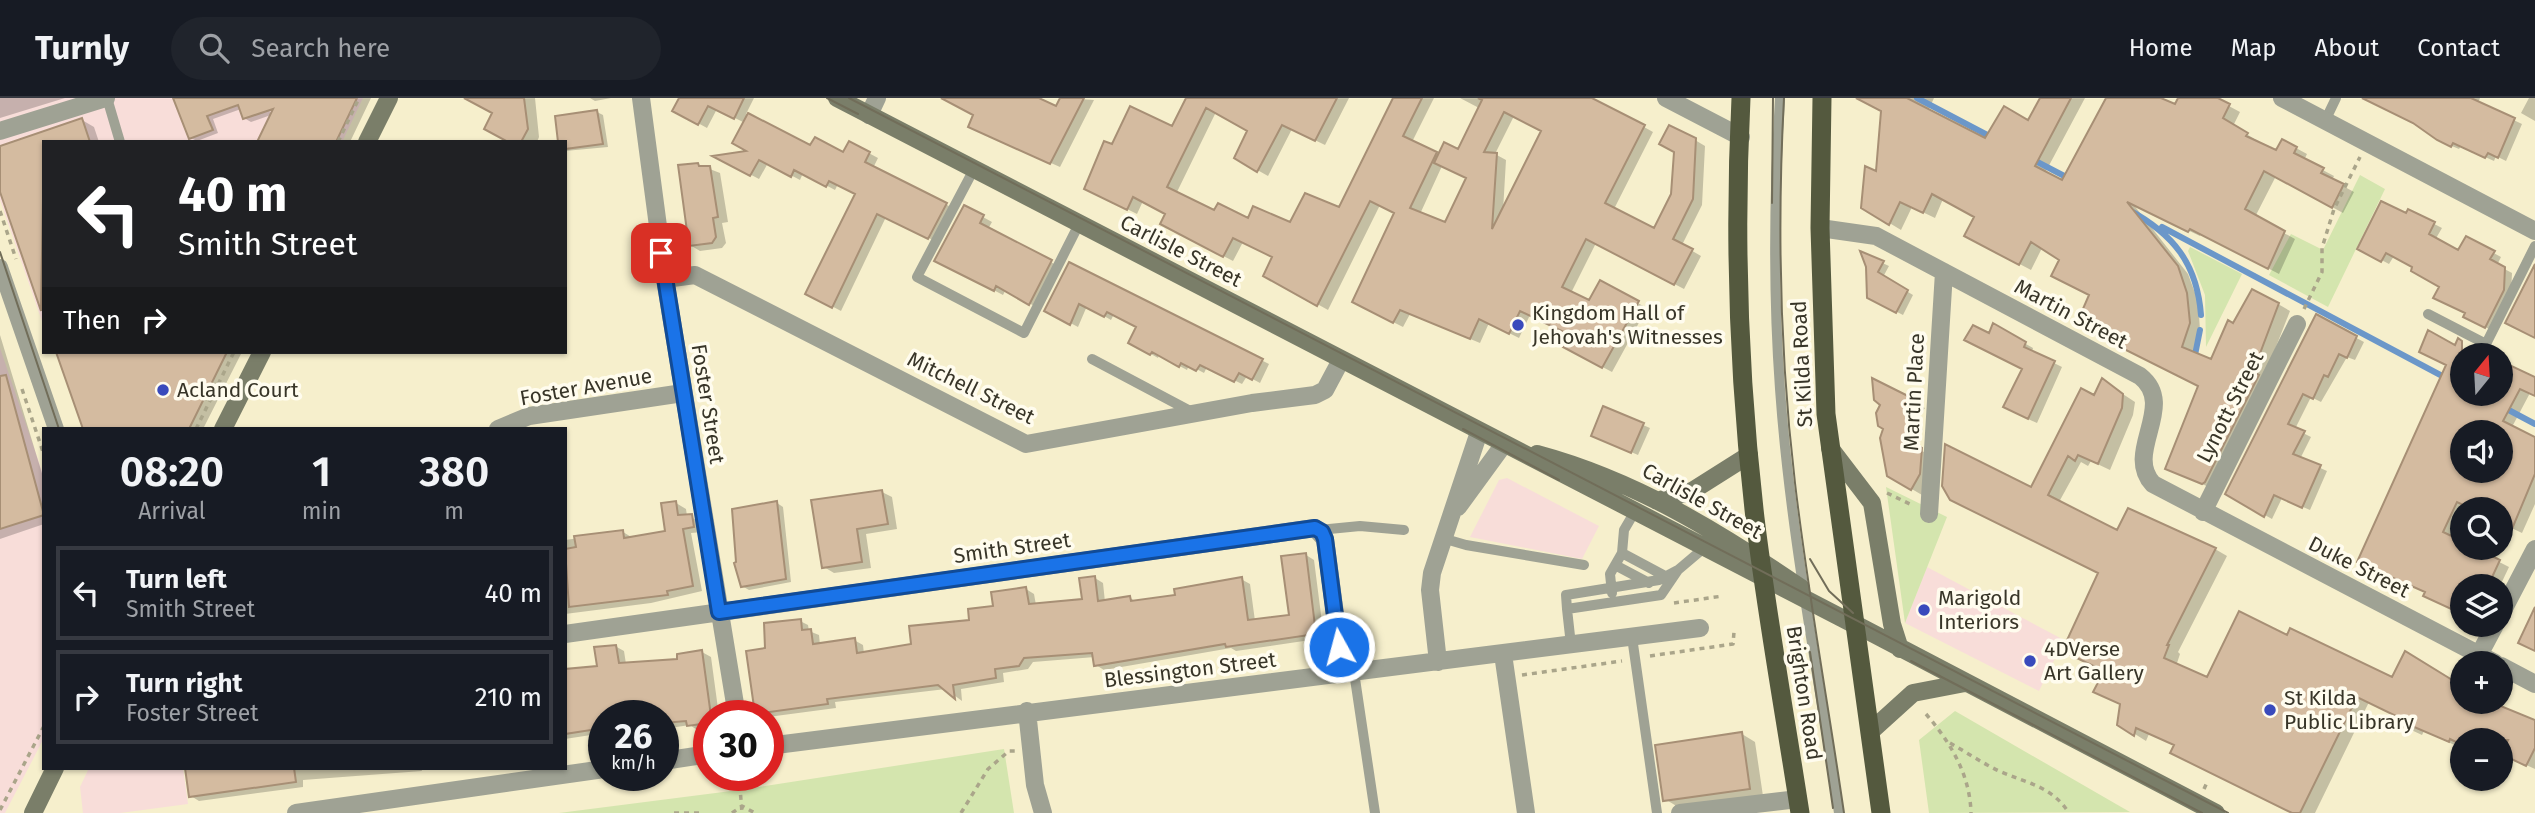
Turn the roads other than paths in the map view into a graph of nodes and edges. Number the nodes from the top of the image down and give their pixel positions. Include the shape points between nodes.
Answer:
1 (389, 98) edge
2 (641, 98) edge
3 (837, 98) edge
4 (877, 98) edge
5 (1666, 98) edge
6 (1741, 98) edge
7 (1780, 98) edge
8 (1822, 98) edge
9 (2282, 98) edge
10 (2336, 98) edge
11 (100, 99) edge
12 (869, 115) junction
13 (2325, 121) junction
14 (0, 131) edge
15 (1741, 137) junction
16 (119, 140) edge
17 (368, 140) edge
18 (974, 169) junction
19 (1079, 224) junction
20 (1820, 228) junction
21 (2535, 231) edge
22 (2535, 246) edge
23 (0, 267) edge
24 (1944, 272) junction
25 (665, 279) junction
26 (2428, 314) dead end
27 (2298, 321) road end
28 (261, 354) edge
29 (1093, 359) dead end
30 (1341, 359) junction
31 (683, 393) junction
32 (1195, 414) junction
33 (54, 427) edge
34 (224, 427) edge
35 (503, 427) edge
36 (1479, 432) junction
37 (1504, 444) junction
38 (1830, 448) junction
39 (1749, 455) junction
40 (1657, 501) junction
41 (2203, 512) junction
42 (1634, 513) junction
43 (1452, 514) junction
44 (1929, 514) road end
45 (1319, 530) junction
46 (1404, 530) dead end
47 (1442, 538) junction
48 (1703, 548) junction
49 (2535, 549) edge
50 (1622, 553) junction
51 (1584, 565) dead end
52 (1615, 565) junction
53 (1678, 570) junction
54 (1763, 570) junction
55 (1665, 576) junction
56 (1649, 583) junction
57 (1612, 589) junction
58 (2513, 591) edge
59 (1807, 597) junction
60 (1614, 603) junction
61 (1567, 609) junction
62 (719, 612) junction
63 (1858, 626) junction
64 (1700, 628) dead end
65 (567, 634) edge
66 (1632, 637) junction
67 (1571, 645) junction
68 (1900, 649) junction
69 (2472, 651) edge
70 (1503, 654) junction
71 (1438, 662) junction
72 (2513, 672) edge
73 (1349, 673) junction
74 (1965, 683) junction
75 (2535, 684) edge
76 (734, 700) edge
77 (1027, 710) junction
78 (1871, 730) junction
79 (784, 744) edge
80 (54, 770) edge
81 (588, 772) edge
82 (1799, 806) edge
83 (380, 807) edge
84 (33, 813) edge
85 (296, 813) edge
86 (1043, 813) edge
87 (1375, 813) edge
88 (1526, 813) edge
89 (1657, 813) edge
90 (1680, 813) edge
91 (1839, 813) edge
92 (1881, 813) edge
93 (2216, 813) edge

1 - 17 main road
2 - 25 street, Foster Street
3 - 12 main road, Carlisle Street
4 - 12 street
5 - 15 street
6 - 15 highway
7 - 59 lane via 1777,330 1786,455
8 - 20 highway, St Kilda Road
9 - 13 street
10 - 13 lane
11 - 14 street
11 - 16 lane
12 - 18 main road, Carlisle Street
13 - 21 street
15 - 39 highway via 1739,233
18 - 19 main road, Carlisle Street
18 - 19 lane via 917,277 1024,332
19 - 30 main road, Carlisle Street
20 - 24 street, Martin Street via 1867,233
20 - 38 highway, St Kilda Road
22 - 26 lane via 2486,344
23 - 33 street
24 - 41 street, Martin Street via 2148,383 2154,392 2154,411 2143,468 2147,478 2163,492
24 - 44 street, Martin Place
25 - 31 street, Foster Street
25 - 32 street, Mitchell Street via 695,275 1026,444
27 - 41 street, Lynott Street
28 - 34 main road
29 - 32 lane
30 - 32 street, Mitchell Street via 1321,394
30 - 36 main road, Carlisle Street
31 - 35 street, Foster Avenue via 529,416
31 - 62 street, Foster Street
36 - 37 main road, Carlisle Street
36 - 43 street
37 - 40 main road, Carlisle Street via 1585,468
37 - 42 main road, Carlisle Street
37 - 43 street
38 - 63 highway, St Kilda Road
38 - 68 main road via 1872,503
39 - 40 main road via 1692,491
39 - 54 highway
40 - 54 main road, Carlisle Street via 1725,537
41 - 69 street, Duke Street
42 - 48 main road, Carlisle Street
42 - 50 lane via 1624,530
43 - 47 street
45 - 46 lane via 1360,526
45 - 62 street, Smith Street
45 - 73 street via 1325,539
47 - 51 lane
47 - 71 street via 1430,590
48 - 53 lane
48 - 54 main road, Carlisle Street
49 - 58 street
50 - 52 lane
50 - 55 lane
52 - 56 lane
52 - 57 lane via 1610,574
53 - 55 lane
53 - 60 lane via 1661,595
54 - 59 main road, Carlisle Street
54 - 82 highway, Brighton Road
55 - 56 lane
56 - 57 lane
57 - 60 lane
57 - 61 lane via 1566,595
59 - 63 main road, Carlisle Street
59 - 91 lane
60 - 61 lane
61 - 67 lane
62 - 65 street, Smith Street
62 - 76 street, Foster Street
63 - 68 main road, Carlisle Street
63 - 78 highway
64 - 66 street, Blessington Street
66 - 67 street, Blessington Street
66 - 89 lane
67 - 70 street, Blessington Street
68 - 74 main road, Carlisle Street
70 - 71 street, Blessington Street
70 - 88 street
71 - 73 street, Blessington Street
72 - 75 street
73 - 77 street, Blessington Street
73 - 87 lane
74 - 78 main road via 1913,693
74 - 93 main road, Carlisle Street
77 - 79 street, Blessington Street
77 - 86 street via 1035,785
78 - 92 highway
80 - 84 main road
81 - 83 street
82 - 90 street
83 - 85 street

